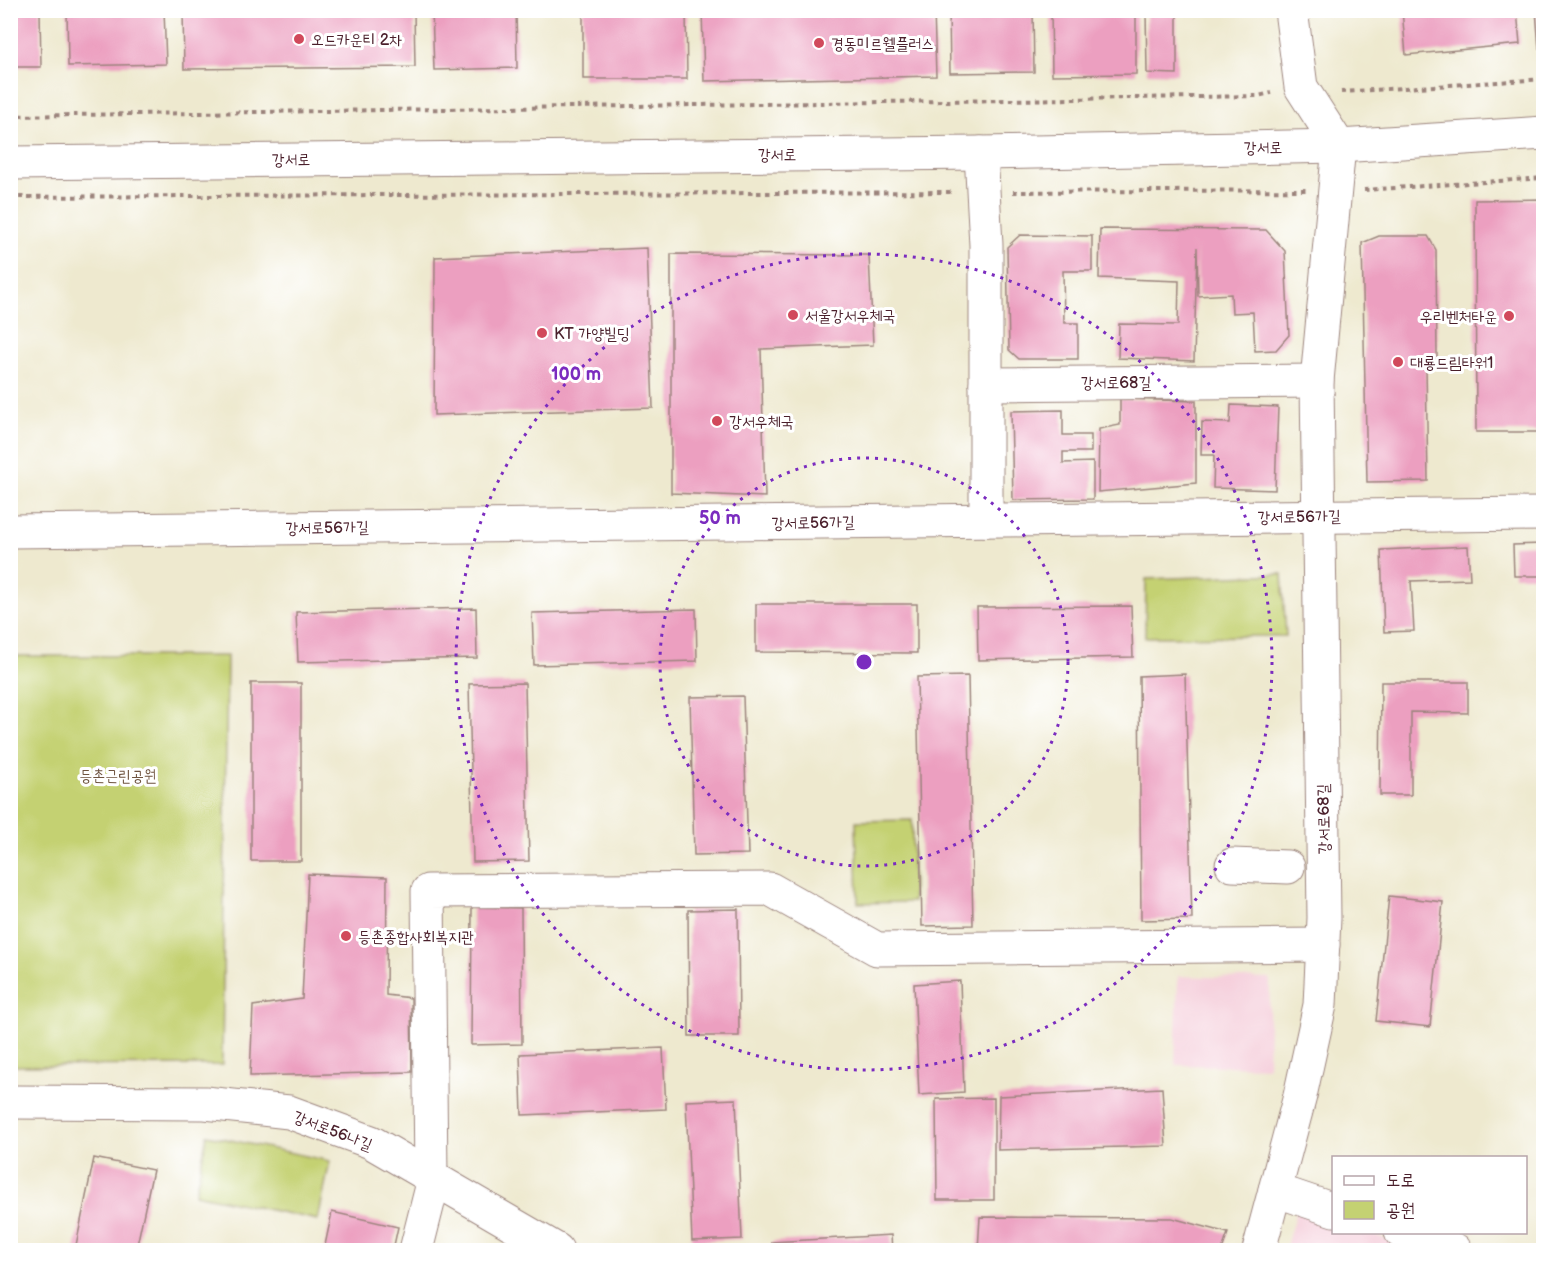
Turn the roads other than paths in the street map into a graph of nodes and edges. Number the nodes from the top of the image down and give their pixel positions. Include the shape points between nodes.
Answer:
1 (1291, 10) edge
2 (1544, 133) edge
3 (1339, 146) junction
4 (981, 153) junction
5 (10, 163) edge
6 (1317, 381) junction
7 (986, 384) junction
8 (1544, 514) edge
9 (1319, 516) junction
10 (986, 520) junction
11 (10, 531) edge
12 (1232, 865) dead end
13 (1288, 867) dead end
14 (1323, 945) junction
15 (10, 1102) edge
16 (432, 1178) junction
17 (1275, 1190) junction
18 (1332, 1209) edge
19 (1404, 1234) edge
20 (416, 1251) edge
21 (557, 1251) edge
22 (1259, 1251) edge
23 (1455, 1251) edge

1 - 3 street via 1301,87
2 - 3 street, 강서로
3 - 4 street, 강서로
3 - 6 street, 강서로68길
4 - 5 street, 강서로
4 - 7 street
6 - 7 street, 강서로68길
6 - 9 street, 강서로68길
7 - 10 street
8 - 9 street, 강서로56가길
9 - 10 street, 강서로56가길
9 - 14 street, 강서로68길
10 - 11 street, 강서로56가길
12 - 13 street
14 - 16 street via 876,949 770,889 582,899 428,891
14 - 17 street, 강서로68길 via 1320,1005
15 - 16 street, 강서로56나길 via 205,1103 289,1112 371,1142
16 - 20 street
16 - 21 street, 강서로56나길
17 - 18 street
17 - 22 street, 강서로68길
19 - 23 street

